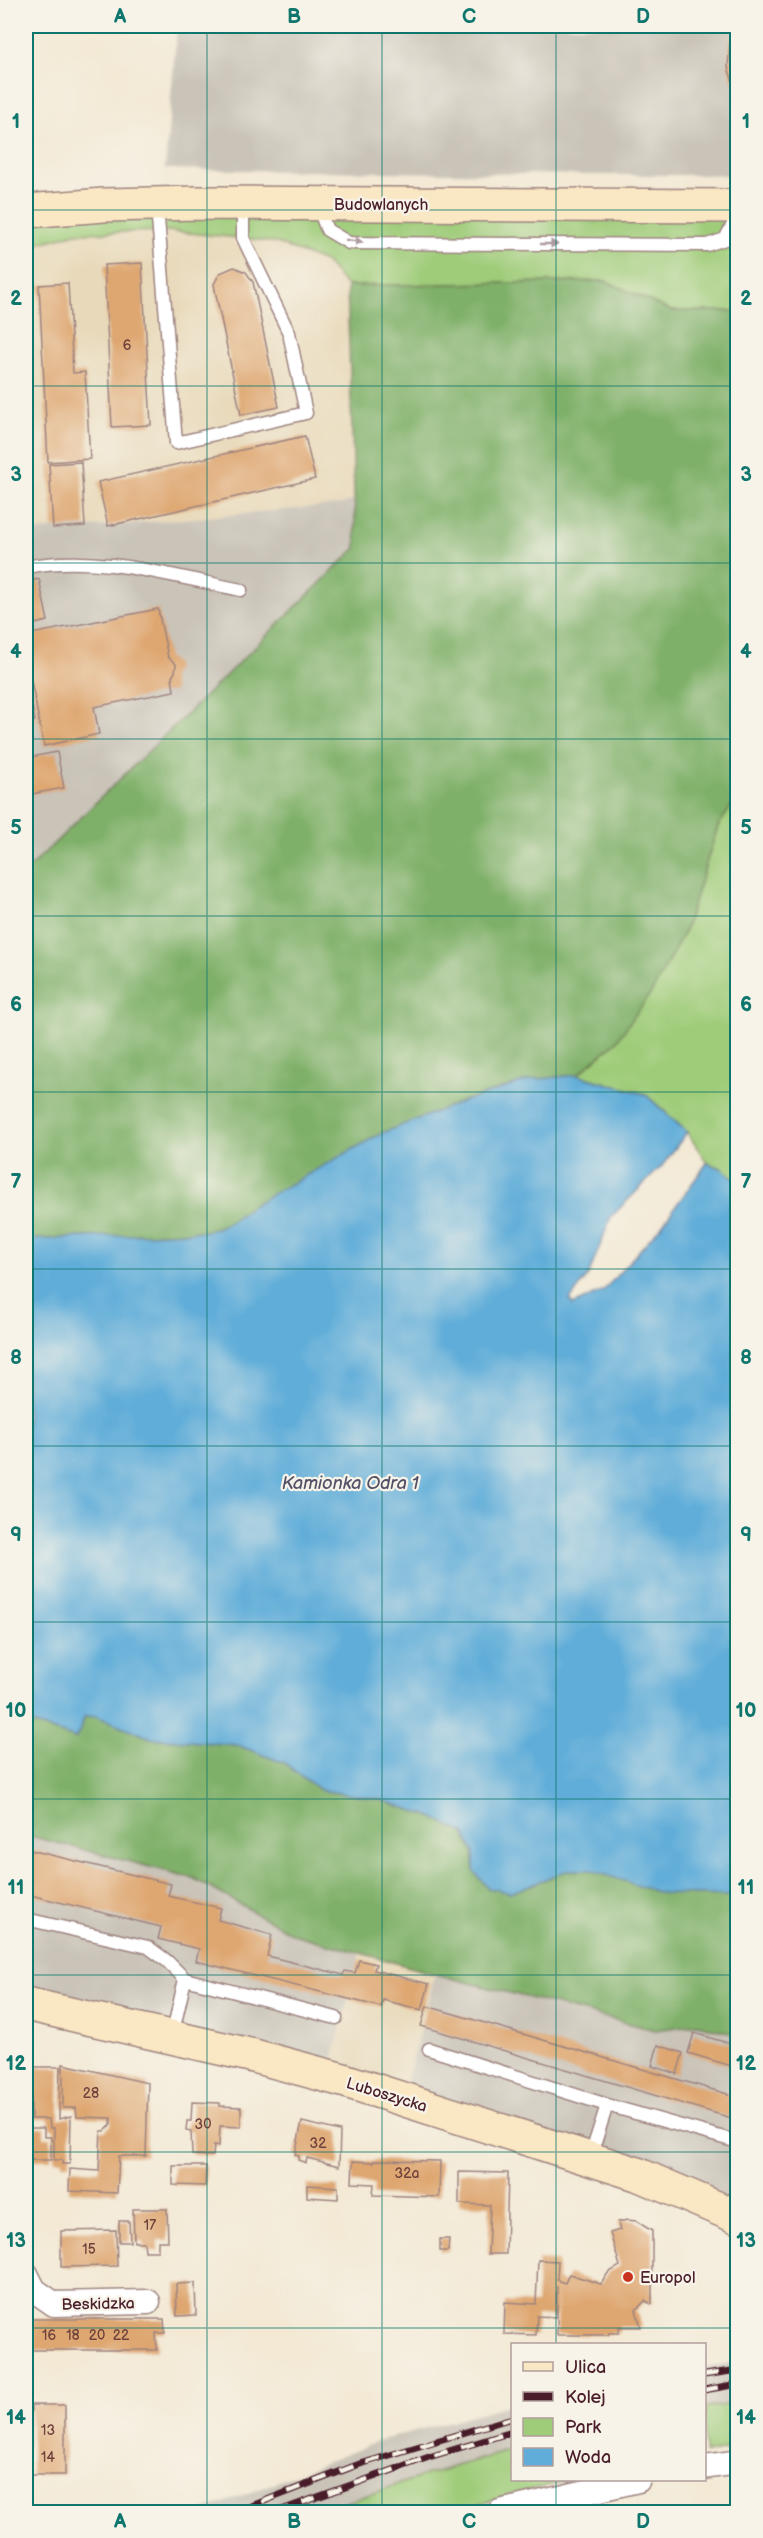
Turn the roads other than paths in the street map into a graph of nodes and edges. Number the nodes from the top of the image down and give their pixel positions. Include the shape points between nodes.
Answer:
1 (243, 203) junction
2 (157, 204) junction
3 (317, 204) junction
4 (738, 206) edge
5 (26, 211) edge
6 (738, 214) edge
7 (26, 567) edge
8 (241, 590) dead end
9 (26, 1919) edge
10 (185, 1979) junction
11 (26, 2004) edge
12 (336, 2018) dead end
13 (172, 2037) junction
14 (429, 2049) dead end
15 (607, 2105) junction
16 (738, 2142) edge
17 (590, 2159) junction
18 (738, 2217) edge
19 (26, 2274) edge
20 (148, 2302) dead end
21 (738, 2462) edge
22 (706, 2467) edge
23 (634, 2481) edge
24 (500, 2512) edge

1 - 2 street, Budowlanych
1 - 2 lane via 243,238 289,333 306,413 176,443
1 - 3 street, Budowlanych
2 - 5 street, Budowlanych
3 - 4 street, Budowlanych
3 -> 6 lane via 327,230 350,243 707,245 725,239
7 - 8 lane via 85,562
9 - 10 lane via 148,1947
10 - 12 lane
10 - 13 lane
11 - 13 street, Luboszycka
13 - 17 street, Luboszycka via 343,2080
14 - 15 lane
15 - 16 lane
15 - 17 lane
17 - 18 street, Luboszycka
19 - 20 street, Beskidzka via 34,2290 54,2304
21 - 22 street
23 - 24 street

